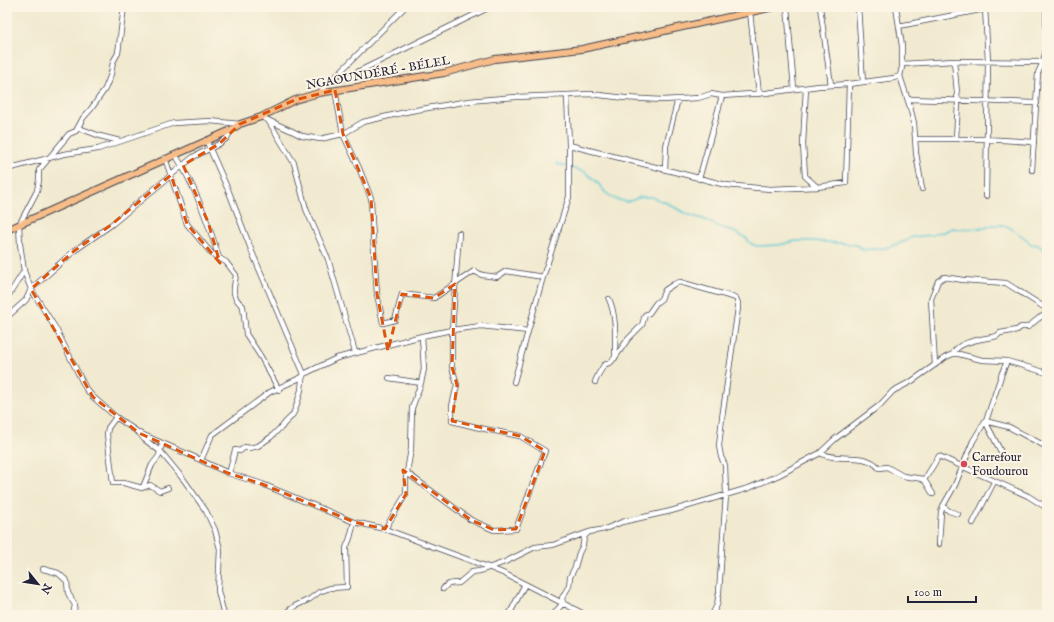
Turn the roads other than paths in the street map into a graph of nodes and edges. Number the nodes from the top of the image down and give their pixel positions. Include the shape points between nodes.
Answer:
1 (124, 7) edge
2 (405, 7) edge
3 (490, 7) edge
4 (774, 7) edge
5 (787, 7) edge
6 (820, 7) edge
7 (858, 7) edge
8 (896, 7) edge
9 (1046, 7) edge
10 (476, 8) dead end
11 (985, 8) edge
12 (750, 12) junction
13 (478, 14) junction
14 (899, 26) junction
15 (954, 61) junction
16 (988, 62) junction
17 (1043, 62) junction
18 (902, 64) junction
19 (900, 76) junction
20 (863, 82) junction
21 (326, 84) junction
22 (849, 84) junction
23 (831, 85) junction
24 (806, 88) junction
25 (794, 89) junction
26 (335, 90) junction
27 (319, 93) junction
28 (758, 94) junction
29 (567, 95) junction
30 (722, 96) junction
31 (678, 99) junction
32 (908, 99) junction
33 (957, 100) junction
34 (987, 101) junction
35 (1036, 103) junction
36 (261, 117) junction
37 (268, 120) junction
38 (240, 124) junction
39 (79, 128) junction
40 (231, 130) junction
41 (342, 134) junction
42 (915, 139) junction
43 (956, 139) junction
44 (987, 139) junction
45 (206, 140) junction
46 (120, 141) junction
47 (1034, 142) junction
48 (569, 145) junction
49 (210, 150) junction
50 (175, 154) junction
51 (165, 158) junction
52 (49, 159) junction
53 (182, 166) junction
54 (7, 169) edge
55 (664, 170) junction
56 (1032, 170) dead end
57 (171, 175) junction
58 (699, 179) junction
59 (817, 187) junction
60 (922, 189) dead end
61 (986, 196) dead end
62 (19, 225) junction
63 (7, 230) edge
64 (459, 233) dead end
65 (219, 258) junction
66 (24, 271) junction
67 (543, 277) junction
68 (456, 284) junction
69 (31, 289) junction
70 (7, 298) edge
71 (609, 300) dead end
72 (1047, 309) edge
73 (1047, 314) edge
74 (7, 317) edge
75 (452, 330) junction
76 (528, 331) junction
77 (422, 336) junction
78 (355, 352) junction
79 (953, 354) junction
80 (614, 358) junction
81 (1008, 360) junction
82 (935, 365) junction
83 (1047, 373) edge
84 (303, 376) junction
85 (389, 378) dead end
86 (514, 382) dead end
87 (595, 382) dead end
88 (421, 383) junction
89 (279, 389) junction
90 (116, 417) junction
91 (985, 421) junction
92 (139, 433) junction
93 (164, 444) junction
94 (1047, 447) edge
95 (1000, 450) dead end
96 (160, 451) junction
97 (820, 454) junction
98 (201, 460) junction
99 (963, 468) junction
100 (228, 473) junction
101 (407, 473) junction
102 (921, 479) junction
103 (994, 482) junction
104 (143, 487) junction
105 (168, 488) dead end
106 (934, 494) dead end
107 (726, 495) junction
108 (942, 506) junction
109 (1047, 508) edge
110 (958, 514) dead end
111 (354, 522) junction
112 (973, 523) dead end
113 (385, 529) junction
114 (589, 532) junction
115 (939, 544) dead end
116 (488, 567) junction
117 (43, 569) dead end
118 (525, 584) junction
119 (443, 589) dead end
120 (563, 603) junction
121 (74, 615) edge
122 (224, 615) edge
123 (283, 615) edge
124 (509, 615) edge
125 (553, 615) edge
126 (586, 615) edge
127 (712, 615) edge

1 - 39 street via 118,54 113,62 111,74 105,89 83,118
2 - 21 street
3 - 13 street
4 - 12 main road, NGAOUNDÉRÉ - BÉLEL
5 - 25 street
6 - 23 street
7 - 20 street
8 - 14 street
9 - 17 street via 1046,50
10 - 13 street
11 - 14 street
11 - 16 street
12 - 26 main road, NGAOUNDÉRÉ - BÉLEL via 582,49 494,60 444,73
12 - 28 street
13 - 21 street via 341,80
14 - 18 street
15 - 16 street
15 - 18 street
15 - 33 street
16 - 17 street
16 - 34 street
17 - 35 street via 1038,73
18 - 19 street
19 - 20 street
19 - 32 street
20 - 22 street
21 - 27 street
22 - 23 street
22 - 59 street via 846,183
23 - 24 street
24 - 25 street
24 - 59 street via 803,144 805,176
25 - 28 street
26 - 27 main road, NGAOUNDÉRÉ - BÉLEL
26 - 41 street
27 - 36 main road, NGAOUNDÉRÉ - BÉLEL via 295,100
28 - 30 street
29 - 31 street
29 - 41 street via 469,100 363,122
29 - 48 street
30 - 31 street via 711,94 698,98
30 - 58 street
31 - 55 street via 666,146
32 - 33 street
32 - 42 street
33 - 34 street
33 - 43 street
34 - 35 street
34 - 44 street
35 - 47 street
36 - 37 street
36 - 38 main road, NGAOUNDÉRÉ - BÉLEL
37 - 41 street via 302,136 320,138
37 - 78 street via 294,163 306,209 328,259
38 - 40 main road, NGAOUNDÉRÉ - BÉLEL
38 - 46 street via 210,121 174,122
39 - 46 street
39 - 52 street via 69,134
40 - 45 main road, NGAOUNDÉRÉ - BÉLEL
40 - 49 street via 228,138
41 - 68 street via 371,198 377,286 383,323 395,320 402,294 434,298
42 - 43 street
42 - 60 street
43 - 44 street
44 - 47 street
44 - 61 street
45 - 49 street
45 - 50 main road, NGAOUNDÉRÉ - BÉLEL
46 - 52 street via 98,149
47 - 56 street
48 - 55 street
48 - 67 street via 569,197
49 - 53 street via 193,157
49 - 84 street
50 - 51 main road, NGAOUNDÉRÉ - BÉLEL
50 - 53 street
51 - 57 street
51 - 62 main road, NGAOUNDÉRÉ - BÉLEL
52 - 54 street
52 - 62 street via 39,170 37,191
53 - 57 street
53 - 65 street via 208,222
55 - 58 street
57 - 65 street via 187,224 212,254
57 - 69 street via 111,225 74,251
58 - 59 street via 726,185 770,189
62 - 63 main road, NGAOUNDÉRÉ - BÉLEL
62 - 66 street
64 - 68 street
65 - 89 street via 226,262 236,275 233,292 243,306 246,334
66 - 69 street
66 - 70 street
67 - 68 street via 506,271 497,277 474,271
67 - 76 street
68 - 75 street
69 - 74 street via 26,300
69 - 90 street via 56,329 86,389
71 - 80 street via 615,329
72 - 82 street via 1006,283 944,276 938,281 931,299
73 - 79 street via 1028,327 964,344
75 - 76 street via 481,326
75 - 77 street
75 - 101 street via 452,367 457,385 452,406 452,421 520,436 545,451 516,529 494,530 471,520
76 - 86 street
77 - 78 street
77 - 88 street via 424,369
78 - 84 street via 337,358
79 - 81 street via 982,360
79 - 82 street
80 - 87 street via 604,365
80 - 107 street via 642,325 645,315 661,299 665,290 674,284 680,282 736,298 738,308 720,446 725,465
81 - 83 street
81 - 91 street
82 - 97 street via 893,391 880,405
84 - 89 street
84 - 100 street via 294,414 276,434 258,446 235,450
85 - 88 street
88 - 101 street via 412,408 411,450
89 - 98 street via 270,392 212,435
90 - 92 street
90 - 104 street via 107,434 113,483
91 - 94 street via 1008,428
91 - 95 street
91 - 99 street via 973,441
92 - 93 street
92 - 96 street
93 - 96 street
93 - 98 street
96 - 104 street
96 - 122 street via 206,511 215,530 220,549 218,591
97 - 102 street via 834,458 865,459 875,463 879,468 887,467 903,476
97 - 107 street via 779,475
98 - 100 street
99 - 102 street via 939,456 926,477
99 - 103 street
99 - 108 street
100 - 111 street via 262,484
101 - 113 street via 406,494
102 - 106 street
103 - 109 street via 1028,496
103 - 112 street
104 - 105 street via 150,485 160,491
107 - 114 street
107 - 127 street via 719,592
108 - 110 street
108 - 115 street
111 - 113 street
111 - 123 street via 346,548 347,587 330,588 319,592
113 - 116 street
114 - 116 street via 535,547 505,562
114 - 120 street via 584,537 569,586 562,598
116 - 118 street
116 - 119 street via 472,572 459,583 447,584
117 - 121 street via 58,573 67,581 68,593 75,605
118 - 120 street
118 - 124 street
120 - 125 street
120 - 126 street

